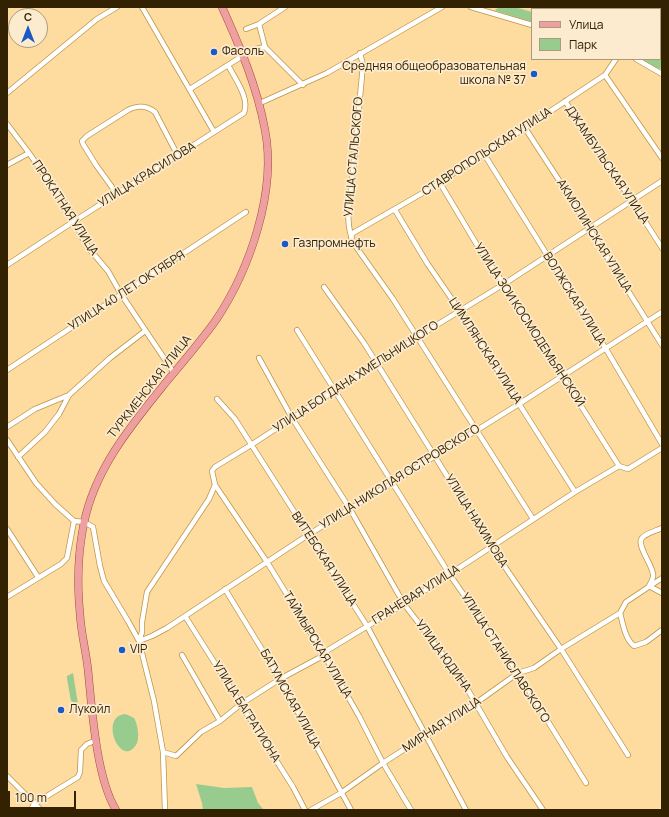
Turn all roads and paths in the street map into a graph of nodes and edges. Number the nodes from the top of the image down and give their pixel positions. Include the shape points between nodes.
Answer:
1 (117, 7) edge
2 (142, 7) edge
3 (222, 7) edge
4 (442, 7) edge
5 (471, 7) edge
6 (283, 8) edge
7 (259, 24) junction
8 (531, 25) edge
9 (246, 30) dead end
10 (265, 47) junction
11 (360, 53) junction
12 (244, 55) junction
13 (615, 60) edge
14 (638, 60) edge
15 (228, 65) junction
16 (661, 73) edge
17 (605, 75) junction
18 (303, 85) junction
19 (190, 88) junction
20 (7, 93) edge
21 (565, 101) junction
22 (260, 103) junction
23 (7, 124) edge
24 (525, 128) junction
25 (214, 132) junction
26 (29, 153) junction
27 (484, 154) junction
28 (178, 156) junction
29 (662, 158) edge
30 (7, 165) edge
31 (662, 181) edge
32 (440, 183) junction
33 (117, 194) junction
34 (632, 201) junction
35 (395, 210) junction
36 (246, 212) dead end
37 (76, 220) junction
38 (589, 228) junction
39 (351, 237) junction
40 (662, 248) edge
41 (547, 256) junction
42 (7, 265) edge
43 (504, 284) junction
44 (324, 287) dead end
45 (121, 294) junction
46 (460, 311) junction
47 (662, 312) edge
48 (647, 322) junction
49 (297, 330) dead end
50 (145, 331) junction
51 (417, 337) junction
52 (662, 345) edge
53 (606, 349) junction
54 (259, 358) dead end
55 (376, 364) junction
56 (7, 370) edge
57 (174, 373) junction
58 (562, 376) junction
59 (334, 390) junction
60 (69, 395) junction
61 (217, 399) dead end
62 (519, 404) junction
63 (292, 418) junction
64 (7, 427) edge
65 (476, 429) junction
66 (7, 440) edge
67 (662, 444) edge
68 (251, 445) junction
69 (662, 448) edge
70 (435, 456) junction
71 (18, 457) junction
72 (619, 466) junction
73 (393, 483) junction
74 (215, 484) junction
75 (575, 492) junction
76 (350, 509) junction
77 (533, 519) junction
78 (74, 521) junction
79 (84, 522) junction
80 (662, 528) edge
81 (7, 529) edge
82 (308, 535) junction
83 (492, 548) junction
84 (267, 562) junction
85 (450, 575) junction
86 (38, 577) junction
87 (662, 578) edge
88 (649, 586) junction
89 (226, 589) junction
90 (662, 593) edge
91 (7, 597) edge
92 (404, 604) junction
93 (620, 613) junction
94 (185, 616) junction
95 (367, 626) junction
96 (662, 630) edge
97 (139, 640) junction
98 (561, 649) junction
99 (323, 653) junction
100 (182, 655) dead end
101 (518, 674) junction
102 (280, 679) junction
103 (476, 703) junction
104 (241, 704) junction
105 (220, 721) junction
106 (426, 736) junction
107 (97, 740) junction
108 (163, 752) junction
109 (628, 755) dead end
110 (383, 763) junction
111 (7, 776) edge
112 (586, 783) dead end
113 (341, 793) junction
114 (34, 804) junction
115 (31, 810) edge
116 (42, 810) edge
117 (116, 810) edge
118 (165, 810) edge
119 (305, 810) edge
120 (311, 810) edge
121 (352, 810) edge
122 (411, 810) edge
123 (466, 810) edge
124 (543, 810) edge

1 - 20 street via 97,19
2 - 19 street
3 - 12 main road, ТУРКМЕНСКАЯ УЛИЦА
4 - 11 street
5 - 8 street
6 - 7 street
7 - 9 street
7 - 10 street
10 - 12 street
10 - 18 street
11 - 18 street
11 - 39 street, УЛИЦА СТАЛЬСКОГО via 363,65 348,209
12 - 15 street
12 - 22 main road, ТУРКМЕНСКАЯ УЛИЦА
13 - 17 street, СТАВРОПОЛЬСКАЯ УЛИЦА
14 - 16 street
15 - 19 street
15 - 25 street, УЛИЦА КРАСИЛОВА via 242,92 246,109 244,114
17 - 21 street, СТАВРОПОЛЬСКАЯ УЛИЦА
17 - 29 street
18 - 22 street
19 - 25 street
21 - 24 street, СТАВРОПОЛЬСКАЯ УЛИЦА
21 - 34 street, ДЖАМБУЛЬСКАЯ УЛИЦА
22 - 57 main road, ТУРКМЕНСКАЯ УЛИЦА via 266,132 268,166 257,232 243,270 223,308
23 - 26 street, ПРОКАТНАЯ УЛИЦА
24 - 27 street, СТАВРОПОЛЬСКАЯ УЛИЦА
24 - 38 street, АКМОЛИНСКАЯ УЛИЦА
25 - 28 street, УЛИЦА КРАСИЛОВА
26 - 30 street
26 - 37 street, ПРОКАТНАЯ УЛИЦА
27 - 32 street, СТАВРОПОЛЬСКАЯ УЛИЦА
27 - 41 street, ВОЛЖСКАЯ УЛИЦА
28 - 33 street, УЛИЦА КРАСИЛОВА
28 - 33 street via 155,112 149,107 134,107 83,139 83,144
31 - 34 street, УЛИЦА БОГДАНА ХМЕЛЬНИЦКОГО
32 - 35 street, СТАВРОПОЛЬСКАЯ УЛИЦА
32 - 43 street, УЛИЦА ЗОИ КОСМОДЕМЬЯНСКОЙ via 480,250
33 - 37 street, УЛИЦА КРАСИЛОВА
34 - 38 street, УЛИЦА БОГДАНА ХМЕЛЬНИЦКОГО
34 - 40 street, ДЖАМБУЛЬСКАЯ УЛИЦА
35 - 39 street, СТАВРОПОЛЬСКАЯ УЛИЦА via 353,233
35 - 46 street, ЦИМЛЯНСКАЯ УЛИЦА via 427,264
36 - 45 street, УЛИЦА 40 ЛЕТ ОКТЯБРЯ
37 - 42 street, УЛИЦА КРАСИЛОВА
37 - 45 street, ПРОКАТНАЯ УЛИЦА via 81,236 108,271
38 - 41 street, УЛИЦА БОГДАНА ХМЕЛЬНИЦКОГО
38 - 48 street, АКМОЛИНСКАЯ УЛИЦА
39 - 51 street
41 - 43 street, УЛИЦА БОГДАНА ХМЕЛЬНИЦКОГО
41 - 53 street, ВОЛЖСКАЯ УЛИЦА
43 - 46 street, УЛИЦА БОГДАНА ХМЕЛЬНИЦКОГО
43 - 58 street, УЛИЦА ЗОИ КОСМОДЕМЬЯНСКОЙ
44 - 55 street, УЛИЦА НАХИМОВА
45 - 50 street, ПРОКАТНАЯ УЛИЦА
45 - 56 street, УЛИЦА 40 ЛЕТ ОКТЯБРЯ
46 - 51 street, УЛИЦА БОГДАНА ХМЕЛЬНИЦКОГО
46 - 62 street, ЦИМЛЯНСКАЯ УЛИЦА
47 - 48 street, УЛИЦА НИКОЛАЯ ОСТРОВСКОГО
48 - 52 street, АКМОЛИНСКАЯ УЛИЦА
48 - 53 street, УЛИЦА НИКОЛАЯ ОСТРОВСКОГО
49 - 59 street, УЛИЦА СТАНИСЛАВСКОГО
50 - 57 street, ПРОКАТНАЯ УЛИЦА
50 - 60 street
51 - 55 street, УЛИЦА БОГДАНА ХМЕЛЬНИЦКОГО
51 - 65 street
53 - 58 street, УЛИЦА НИКОЛАЯ ОСТРОВСКОГО
53 - 67 street, ВОЛЖСКАЯ УЛИЦА
54 - 63 street, УЛИЦА ЮДИНА
55 - 59 street, УЛИЦА БОГДАНА ХМЕЛЬНИЦКОГО
55 - 70 street, УЛИЦА НАХИМОВА
57 - 79 main road, ТУРКМЕНСКАЯ УЛИЦА via 133,423 113,454 98,482
58 - 62 street, УЛИЦА НИКОЛАЯ ОСТРОВСКОГО
58 - 72 street, УЛИЦА ЗОИ КОСМОДЕМЬЯНСКОЙ
59 - 63 street, УЛИЦА БОГДАНА ХМЕЛЬНИЦКОГО
59 - 73 street, УЛИЦА СТАНИСЛАВСКОГО
60 - 64 street via 35,409
60 - 71 street via 45,432
61 - 68 street, ВИТЕБСКАЯ УЛИЦА
62 - 65 street, УЛИЦА НИКОЛАЯ ОСТРОВСКОГО
62 - 75 street, ЦИМЛЯНСКАЯ УЛИЦА
63 - 68 street, УЛИЦА БОГДАНА ХМЕЛЬНИЦКОГО
63 - 76 street, УЛИЦА ЮДИНА
65 - 70 street, УЛИЦА НИКОЛАЯ ОСТРОВСКОГО
65 - 77 street
66 - 71 street
68 - 74 street, УЛИЦА БОГДАНА ХМЕЛЬНИЦКОГО via 215,467 212,471
68 - 82 street, ВИТЕБСКАЯ УЛИЦА
69 - 72 street, ГРАНЕВАЯ УЛИЦА via 628,469
70 - 73 street, УЛИЦА НИКОЛАЯ ОСТРОВСКОГО
70 - 83 street, УЛИЦА НАХИМОВА
71 - 78 street via 36,483
72 - 75 street, ГРАНЕВАЯ УЛИЦА
73 - 76 street, УЛИЦА НИКОЛАЯ ОСТРОВСКОГО
73 - 85 street, УЛИЦА СТАНИСЛАВСКОГО
74 - 84 street, ТАЙМЫРСКАЯ УЛИЦА
74 - 97 street, УЛИЦА БОГДАНА ХМЕЛЬНИЦКОГО via 209,498 147,592
75 - 77 street, ГРАНЕВАЯ УЛИЦА
76 - 82 street, УЛИЦА НИКОЛАЯ ОСТРОВСКОГО
76 - 92 street, УЛИЦА ЮДИНА
77 - 83 street, ГРАНЕВАЯ УЛИЦА
78 - 79 street
78 - 86 street via 67,558
79 - 97 street via 93,527 104,581
79 - 107 main road, ТУРКМЕНСКАЯ УЛИЦА via 79,601
80 - 88 street via 646,535 640,542 653,573
81 - 86 street
82 - 84 street, УЛИЦА НИКОЛАЯ ОСТРОВСКОГО
82 - 95 street, ВИТЕБСКАЯ УЛИЦА
83 - 85 street, ГРАНЕВАЯ УЛИЦА
83 - 98 street, УЛИЦА НАХИМОВА
84 - 89 street, УЛИЦА НИКОЛАЯ ОСТРОВСКОГО
84 - 99 street, ТАЙМЫРСКАЯ УЛИЦА
85 - 92 street, ГРАНЕВАЯ УЛИЦА
85 - 101 street, УЛИЦА СТАНИСЛАВСКОГО
86 - 91 street
87 - 88 street, МИРНАЯ УЛИЦА
88 - 90 street
88 - 93 street, МИРНАЯ УЛИЦА via 626,602
89 - 94 street, УЛИЦА НИКОЛАЯ ОСТРОВСКОГО
89 - 102 street, БАТУМСКАЯ УЛИЦА
92 - 95 street, ГРАНЕВАЯ УЛИЦА
92 - 103 street, УЛИЦА ЮДИНА via 457,672
93 - 96 street via 630,642 634,646 646,642
93 - 98 street, МИРНАЯ УЛИЦА
94 - 97 street, УЛИЦА НИКОЛАЯ ОСТРОВСКОГО via 152,636
94 - 104 street, УЛИЦА БАГРАТИОНА
95 - 99 street, ГРАНЕВАЯ УЛИЦА
95 - 106 street, ВИТЕБСКАЯ УЛИЦА
97 - 108 street
98 - 101 street, МИРНАЯ УЛИЦА via 534,668
98 - 109 street, УЛИЦА НАХИМОВА
99 - 102 street, ГРАНЕВАЯ УЛИЦА via 319,658
99 - 110 street, ТАЙМЫРСКАЯ УЛИЦА
100 - 105 street
101 - 103 street, МИРНАЯ УЛИЦА
101 - 112 street, УЛИЦА СТАНИСЛАВСКОГО
102 - 104 street, ГРАНЕВАЯ УЛИЦА
102 - 113 street, БАТУМСКАЯ УЛИЦА
103 - 106 street, МИРНАЯ УЛИЦА
103 - 124 street, УЛИЦА ЮДИНА via 507,757
104 - 105 street, ГРАНЕВАЯ УЛИЦА
104 - 119 street, УЛИЦА БАГРАТИОНА
105 - 108 street, ГРАНЕВАЯ УЛИЦА via 201,732 176,756
106 - 110 street, МИРНАЯ УЛИЦА
106 - 123 street, ВИТЕБСКАЯ УЛИЦА
107 - 114 street via 81,750 78,777
107 - 117 main road, ТУРКМЕНСКАЯ УЛИЦА via 104,780
108 - 118 street
110 - 113 street, МИРНАЯ УЛИЦА
110 - 122 street, ТАЙМЫРСКАЯ УЛИЦА
111 - 114 street
113 - 120 street, МИРНАЯ УЛИЦА
113 - 121 street, БАТУМСКАЯ УЛИЦА
114 - 115 street
114 - 116 street

